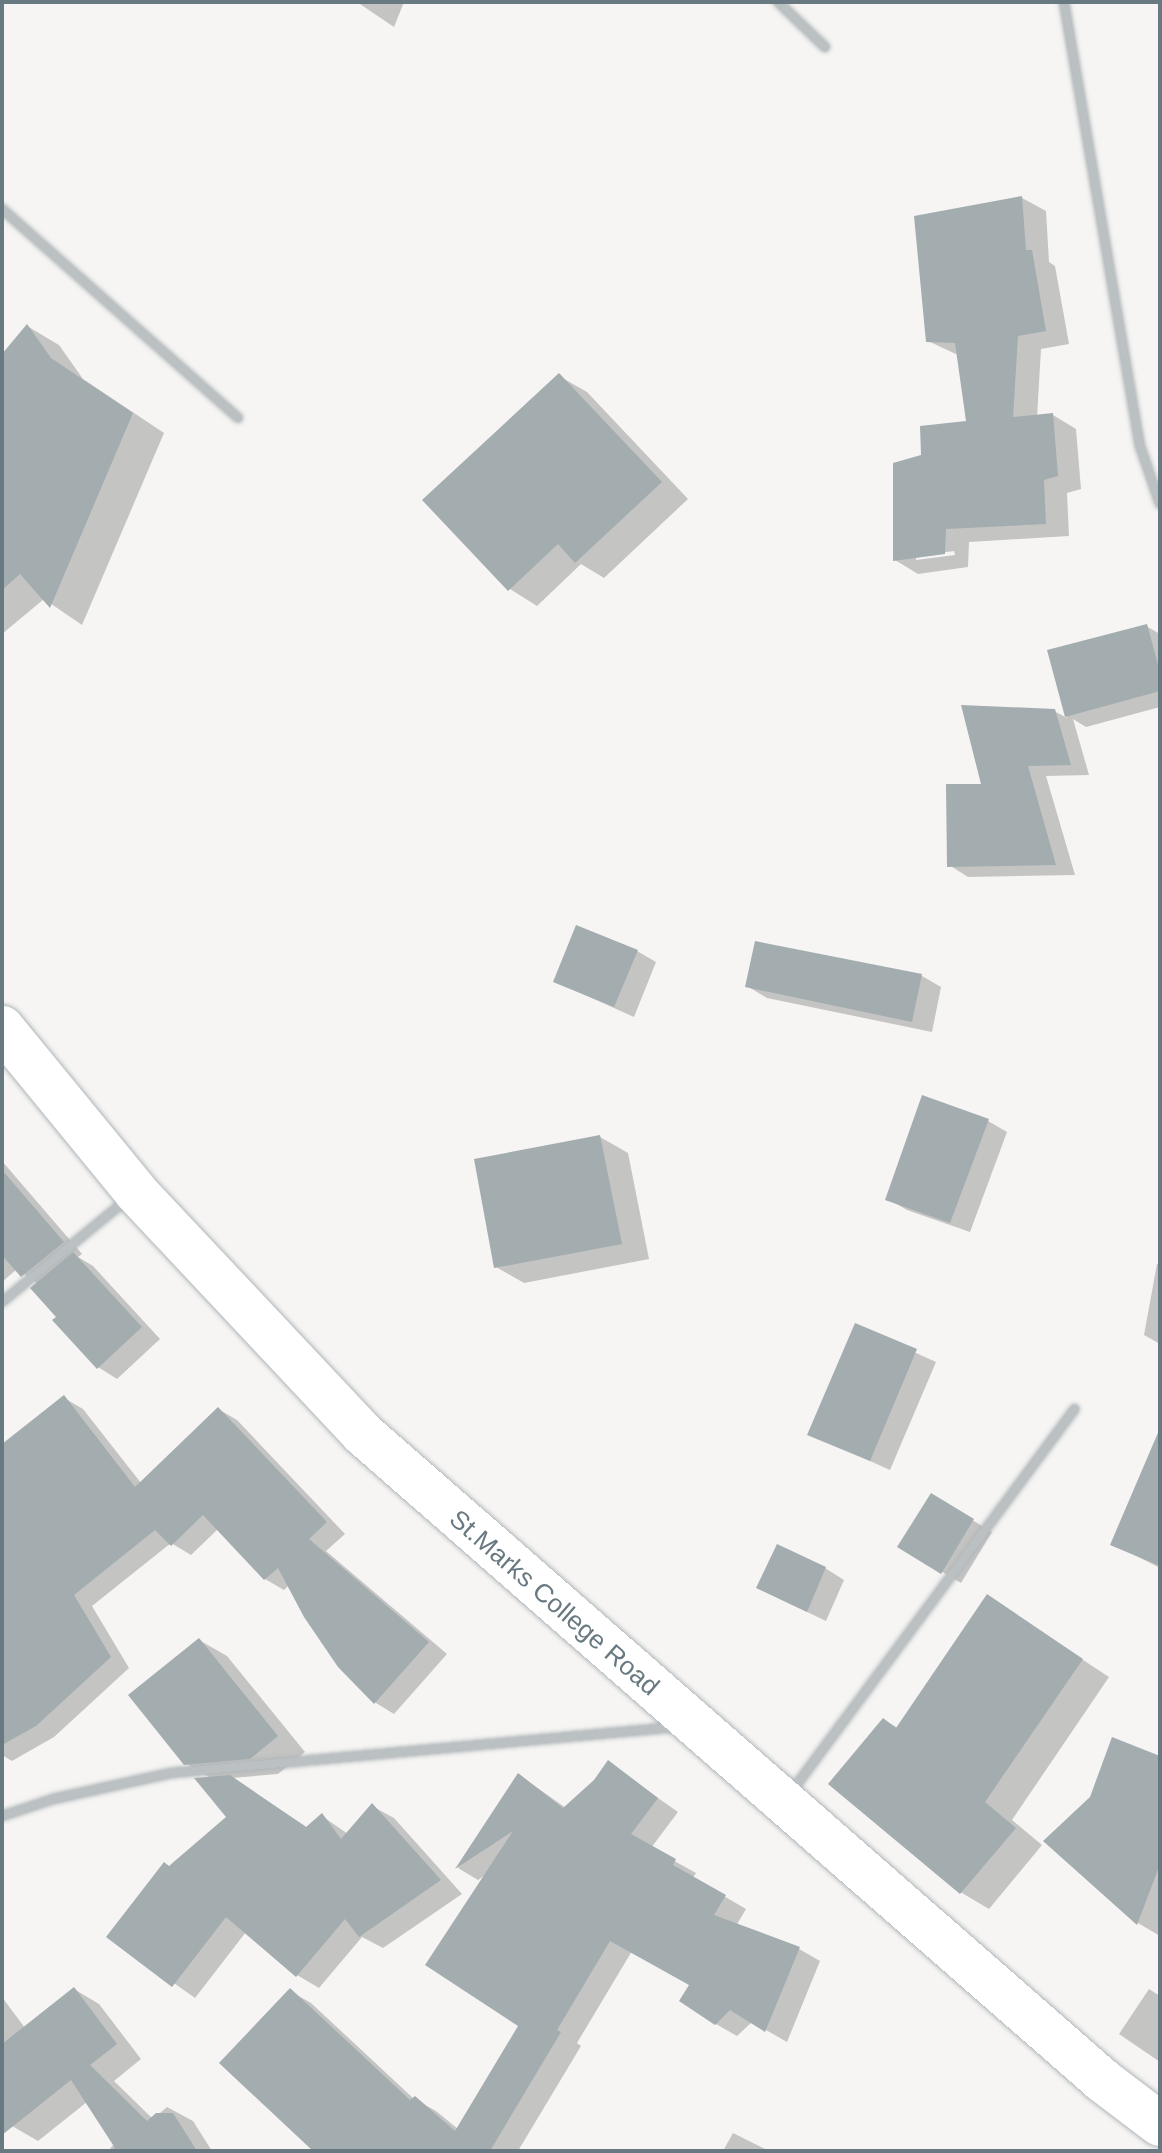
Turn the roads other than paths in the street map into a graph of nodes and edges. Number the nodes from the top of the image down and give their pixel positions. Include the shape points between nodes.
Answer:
1 (778, 2) edge
2 (1064, 2) edge
3 (825, 47) dead end
4 (2, 209) edge
5 (238, 418) dead end
6 (1160, 504) edge
7 (2, 1028) edge
8 (136, 1192) junction
9 (2, 1302) edge
10 (1075, 1409) dead end
11 (693, 1726) junction
12 (782, 1803) junction
13 (2, 1816) edge
14 (1160, 2124) edge

1 - 3 street
2 - 6 street via 1140,446
4 - 5 street
7 - 8 main road, St.Marks College Road
8 - 9 street
8 - 11 main road, St.Marks College Road via 362,1433
10 - 12 street
11 - 12 main road, St.Marks College Road
11 - 13 street via 171,1773
12 - 14 main road, St.Marks College Road via 1102,2080

